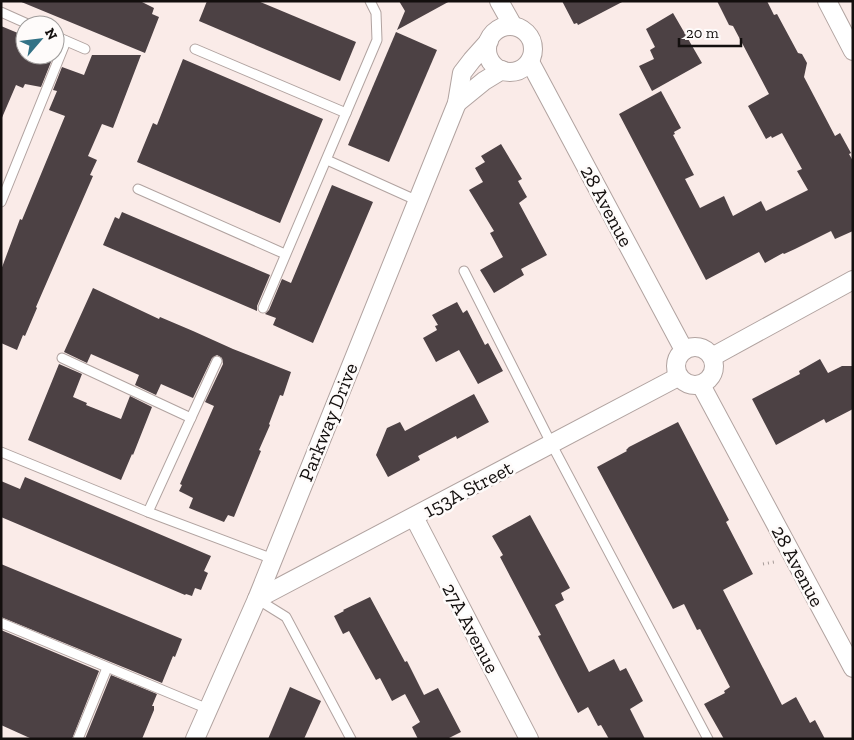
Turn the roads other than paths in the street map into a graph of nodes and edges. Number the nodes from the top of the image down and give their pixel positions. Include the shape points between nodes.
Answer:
1 (370, 1) edge
2 (500, 1) edge
3 (827, 1) edge
4 (1, 12) edge
5 (15, 18) edge
6 (513, 26) junction
7 (66, 41) joint
8 (489, 41) junction
9 (195, 49) dead end
10 (85, 50) dead end
11 (853, 51) edge
12 (530, 62) junction
13 (502, 70) junction
14 (457, 103) junction
15 (346, 113) junction
16 (327, 160) junction
17 (138, 189) dead end
18 (418, 201) junction
19 (1, 202) edge
20 (285, 254) junction
21 (464, 271) dead end
22 (853, 280) edge
23 (263, 308) dead end
24 (684, 350) junction
25 (712, 357) junction
26 (62, 358) dead end
27 (217, 362) dead end
28 (678, 377) junction
29 (701, 385) junction
30 (191, 418) junction
31 (552, 445) junction
32 (1, 452) edge
33 (148, 512) junction
34 (414, 517) junction
35 (273, 559) junction
36 (257, 599) junction
37 (1, 623) edge
38 (848, 648) edge
39 (107, 668) junction
40 (853, 668) edge
41 (208, 709) junction
42 (78, 739) edge
43 (195, 739) edge
44 (351, 739) edge
45 (529, 739) edge
46 (708, 739) edge

1 - 15 lane via 376,13 377,40
2 - 6 street
3 - 11 street
4 - 5 lane
6 - 8 street via 498,30
6 - 12 street via 531,39 533,54
7 - 10 lane
7 - 19 lane
8 - 13 street via 488,56
8 - 14 street, Parkway Drive via 462,73
9 - 15 lane
12 - 13 street via 518,71
12 - 24 street, 28 Avenue
13 - 14 street, Parkway Drive
14 - 18 street, Parkway Drive
15 - 16 lane
16 - 18 lane
16 - 20 lane
17 - 20 lane
18 - 35 street, Parkway Drive
20 - 23 lane
21 - 31 lane
22 - 25 street
24 - 25 street via 697,347
24 - 28 street via 675,365
25 - 29 street via 713,374
26 - 30 lane
27 - 30 lane
28 - 29 street via 688,385
28 - 31 street, 153A Street
29 - 38 street, 28 Avenue
30 - 33 lane
31 - 34 street, 153A Street
31 - 46 lane
32 - 33 lane
33 - 35 lane
34 - 36 street, 153A Street
34 - 45 street, 27A Avenue
35 - 36 street, Parkway Drive
36 - 41 street, Parkway Drive
36 - 44 lane via 286,617
37 - 39 lane
38 - 40 street, 28 Avenue
39 - 41 lane
39 - 42 lane
41 - 43 street, Parkway Drive

